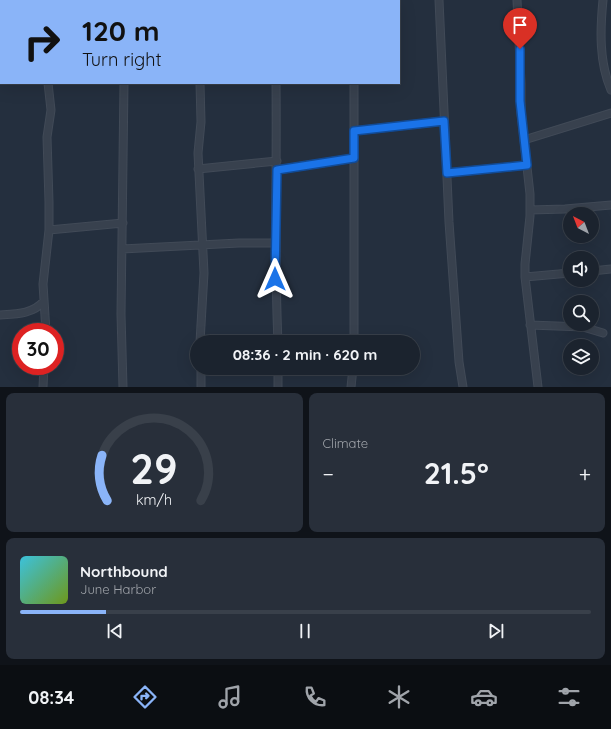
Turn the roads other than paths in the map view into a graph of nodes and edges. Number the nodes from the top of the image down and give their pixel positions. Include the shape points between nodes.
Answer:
1 (439, 0) edge
2 (517, 0) edge
3 (603, 0) edge
4 (48, 84) edge
5 (124, 84) edge
6 (200, 84) edge
7 (276, 84) edge
8 (354, 84) edge
9 (611, 90) edge
10 (611, 113) edge
11 (444, 121) junction
12 (354, 131) junction
13 (524, 140) junction
14 (354, 158) junction
15 (277, 161) junction
16 (527, 165) junction
17 (198, 169) junction
18 (277, 170) junction
19 (447, 173) junction
20 (611, 205) edge
21 (530, 210) junction
22 (123, 223) junction
23 (49, 230) junction
24 (275, 243) junction
25 (202, 246) junction
26 (122, 250) junction
27 (611, 269) edge
28 (599, 270) edge
29 (563, 274) edge
30 (525, 277) junction
31 (44, 301) junction
32 (0, 315) edge
33 (45, 323) edge
34 (530, 324) junction
35 (603, 333) dead end
36 (200, 335) edge
37 (278, 335) edge
38 (354, 335) edge
39 (44, 375) edge
40 (201, 375) edge
41 (278, 375) edge
42 (352, 375) edge
43 (43, 387) edge
44 (123, 387) edge
45 (202, 387) edge
46 (278, 387) edge
47 (351, 387) edge
48 (463, 387) edge
49 (538, 387) edge

1 - 11 street
2 - 13 street via 520,101
3 - 9 street via 602,52
4 - 23 street via 51,110 47,137
5 - 22 street
6 - 17 street
7 - 15 street
8 - 12 street
10 - 13 street
11 - 12 street
11 - 19 street
12 - 14 street
13 - 16 street
14 - 18 street
14 - 38 street
15 - 17 street
15 - 18 street
16 - 19 street
16 - 21 street
17 - 25 street
18 - 24 street
19 - 48 street via 459,362
20 - 21 street
21 - 30 street
22 - 23 street
22 - 26 street
23 - 31 street via 43,284
24 - 25 street
24 - 37 street
25 - 26 street
25 - 36 street via 204,286
26 - 44 street
27 - 28 street
29 - 30 street
30 - 34 street
31 - 32 street via 35,310
31 - 33 street
34 - 35 street via 583,327
34 - 49 street
39 - 43 street
40 - 45 street
41 - 46 street
42 - 47 street

